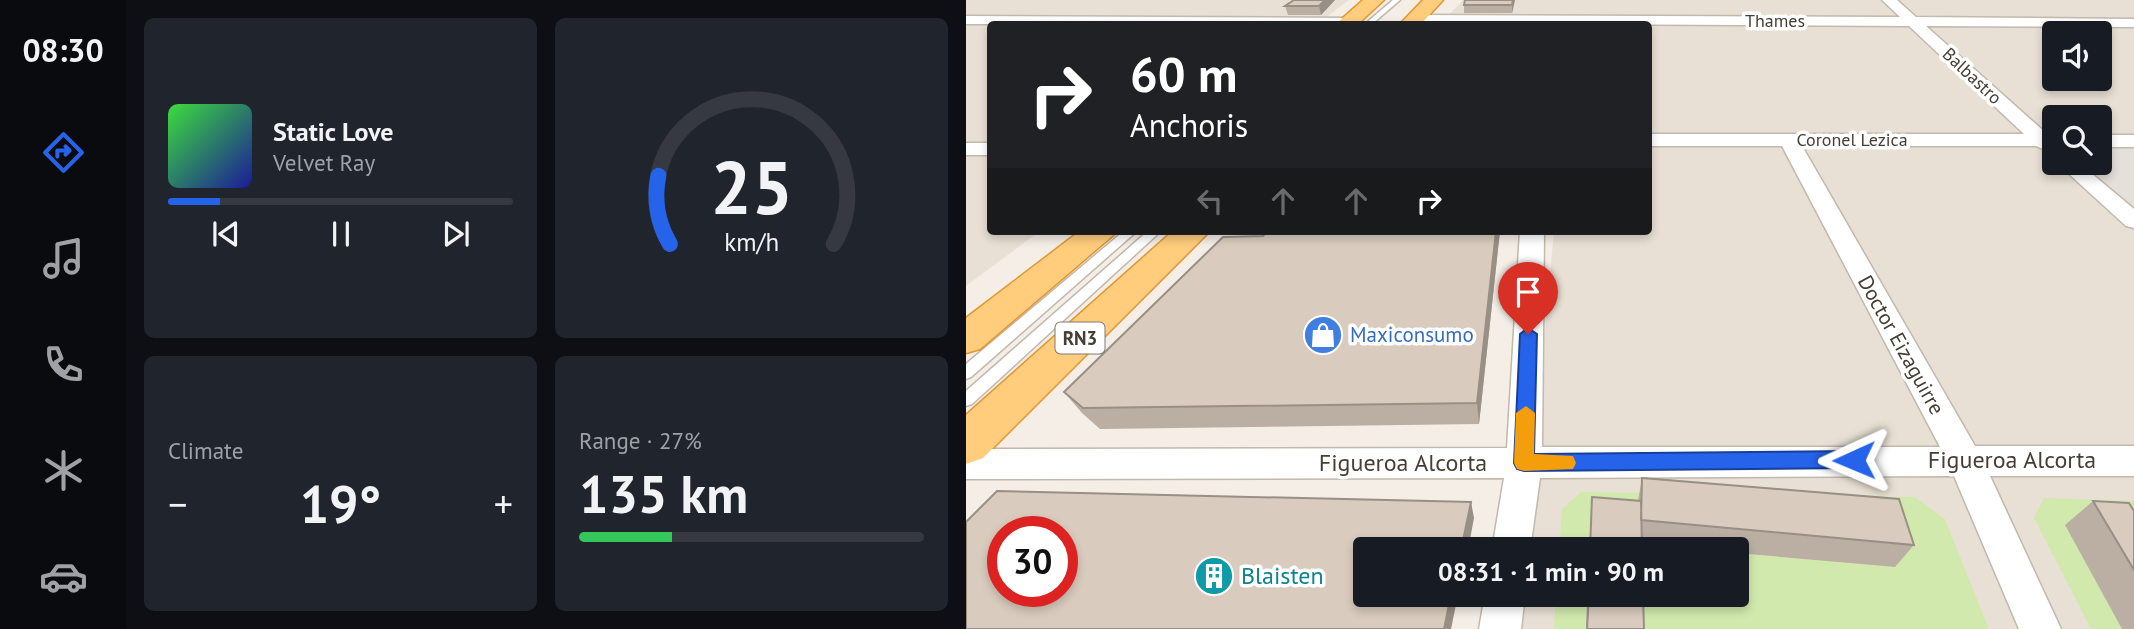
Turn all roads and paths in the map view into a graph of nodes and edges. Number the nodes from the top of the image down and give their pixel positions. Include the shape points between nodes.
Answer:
1 (1375, 0) edge
2 (1397, 0) edge
3 (1407, 0) edge
4 (1434, 0) edge
5 (1889, 0) edge
6 (1024, 7) dead end
7 (966, 20) edge
8 (998, 21) edge
9 (1357, 21) edge
10 (1359, 21) edge
11 (1382, 21) edge
12 (1414, 21) edge
13 (987, 22) edge
14 (1652, 22) edge
15 (1913, 22) junction
16 (2134, 23) edge
17 (987, 27) edge
18 (974, 34) dead end
19 (2042, 137) edge
20 (1789, 140) junction
21 (1652, 141) edge
22 (2112, 141) edge
23 (2134, 141) edge
24 (2042, 144) edge
25 (966, 149) edge
26 (987, 149) edge
27 (2081, 175) edge
28 (2134, 220) edge
29 (1096, 235) edge
30 (1126, 235) edge
31 (1151, 235) edge
32 (1189, 235) edge
33 (1532, 235) edge
34 (966, 339) edge
35 (966, 373) edge
36 (966, 400) edge
37 (966, 444) edge
38 (1964, 459) junction
39 (2134, 461) edge
40 (1524, 463) junction
41 (966, 464) edge
42 (1513, 537) edge
43 (1503, 607) edge
44 (1500, 629) edge
45 (2040, 629) edge

1 - 9 highway
2 - 10 lane
3 - 11 lane
4 - 12 highway
5 - 15 street, Balbastro
6 - 8 street
7 - 13 street
14 - 15 street, Thames
15 - 16 street, Thames
15 - 19 street, Balbastro
17 - 18 street
20 - 21 street, Coronel Lezica
20 - 24 street, Coronel Lezica
20 - 38 street, Doctor Eizaguirre
22 - 23 street
25 - 26 street
27 - 28 street
29 - 34 highway
30 - 35 lane
31 - 36 lane
32 - 37 highway, RN3
33 - 40 street
38 - 39 street, Figueroa Alcorta
38 - 40 street, Figueroa Alcorta
38 - 45 street, Doctor Eizaguirre
40 - 41 street, Figueroa Alcorta
40 - 42 street
43 - 44 street

